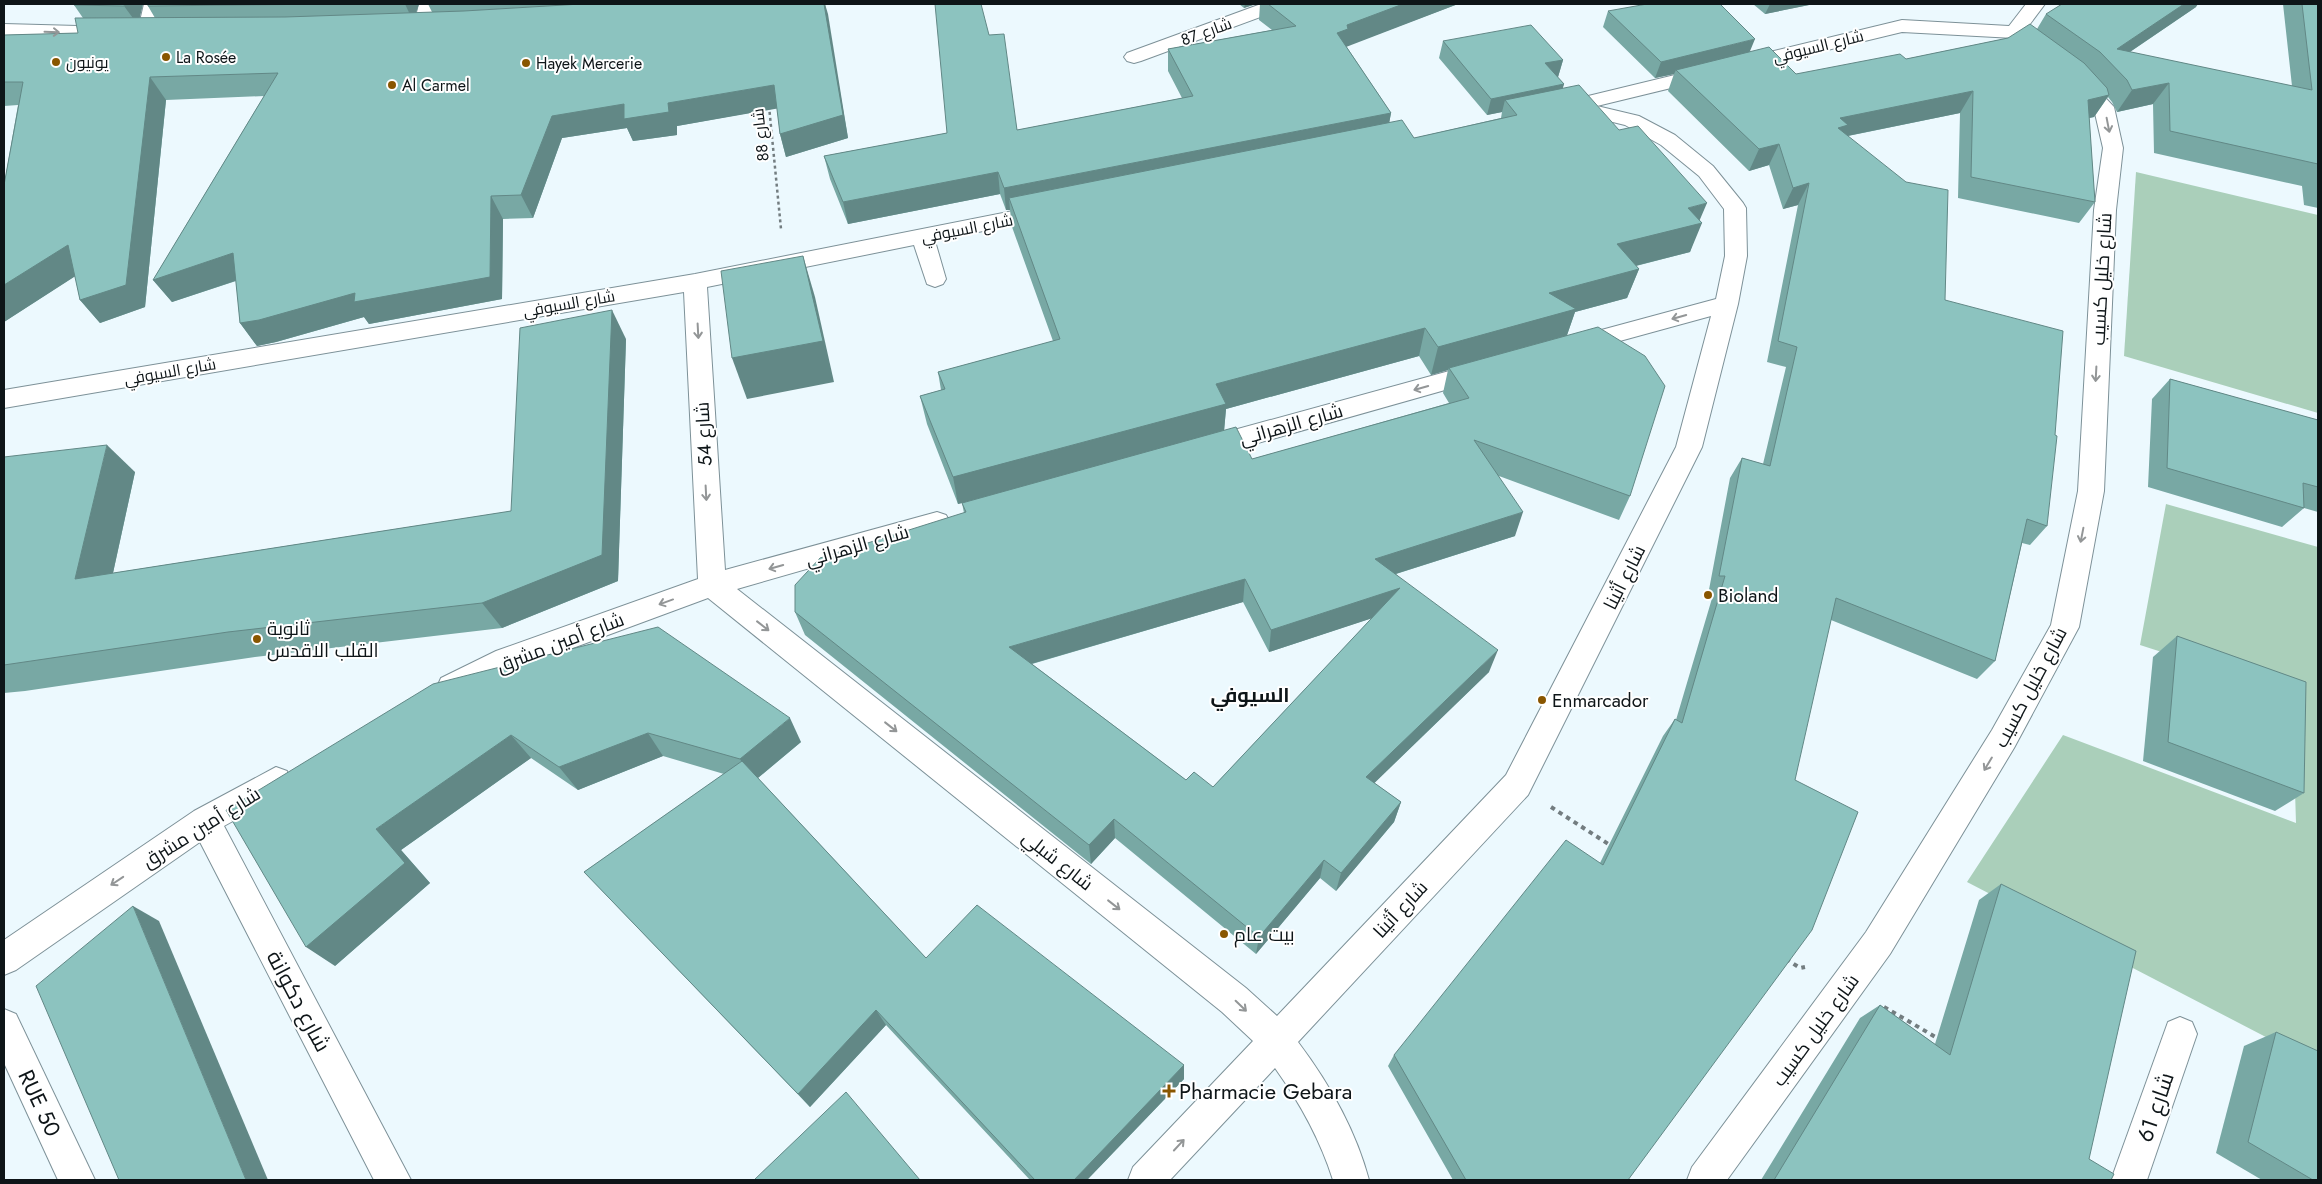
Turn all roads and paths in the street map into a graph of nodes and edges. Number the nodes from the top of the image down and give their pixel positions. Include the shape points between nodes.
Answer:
1 (153, 4) edge
2 (428, 4) edge
3 (1278, 4) edge
4 (2036, 4) edge
5 (443, 28) edge
6 (4, 30) edge
7 (147, 34) junction
8 (166, 34) edge
9 (2035, 48) junction
10 (1134, 57) dead end
11 (768, 100) edge
12 (1574, 106) junction
13 (1535, 113) edge
14 (1068, 207) edge
15 (923, 237) junction
16 (785, 264) junction
17 (936, 279) dead end
18 (695, 282) junction
19 (1726, 304) junction
20 (1554, 351) edge
21 (1506, 365) edge
22 (4, 399) edge
23 (1180, 455) edge
24 (960, 516) edge
25 (712, 585) junction
26 (426, 700) edge
27 (296, 769) edge
28 (205, 821) junction
29 (4, 959) edge
30 (4, 1026) edge
31 (2180, 1034) dead end
32 (1275, 1041) junction
33 (76, 1180) edge
34 (393, 1180) edge
35 (1146, 1180) edge
36 (1351, 1180) edge
37 (1705, 1180) edge
38 (2129, 1180) edge

1 - 7 street
2 - 5 street via 414,29
3 - 10 street, شارع 87
4 - 9 street
6 -> 7 street
7 - 8 street
9 - 12 street, شارع السيوفي via 1902,26
9 -> 37 street, شارع خليل كسيب via 2078,79 2104,107 2112,148 2104,220 2091,491 2064,626 2003,739 1878,943
11 - 16 path, شارع 88
12 - 13 street, شارع السيوفي
12 - 19 street, شارع أثينا via 1632,120 1668,140 1706,171 1735,208 1736,256
14 - 15 street, شارع السيوفي
15 - 16 street, شارع السيوفي
15 - 17 street
16 - 18 street, شارع السيوفي
18 - 22 street, شارع السيوفي
18 -> 25 street, شارع 54
19 -> 20 street
19 - 32 street, شارع أثينا via 1689,447 1517,785
21 -> 23 street, شارع الزهراني
24 -> 25 street, شارع الزهراني
25 -> 26 street, شارع أمين مشرق via 506,660
25 -> 32 street, شارع شبلي via 1234,1000
27 - 28 street, شارع أمين مشرق
28 -> 29 street, شارع أمين مشرق
28 - 34 street, شارع دكوانة
30 - 33 street, RUE 50
31 - 38 street, شارع 61
35 -> 32 street, شارع أثينا
32 - 36 street, شارع شبلي via 1316,1098

